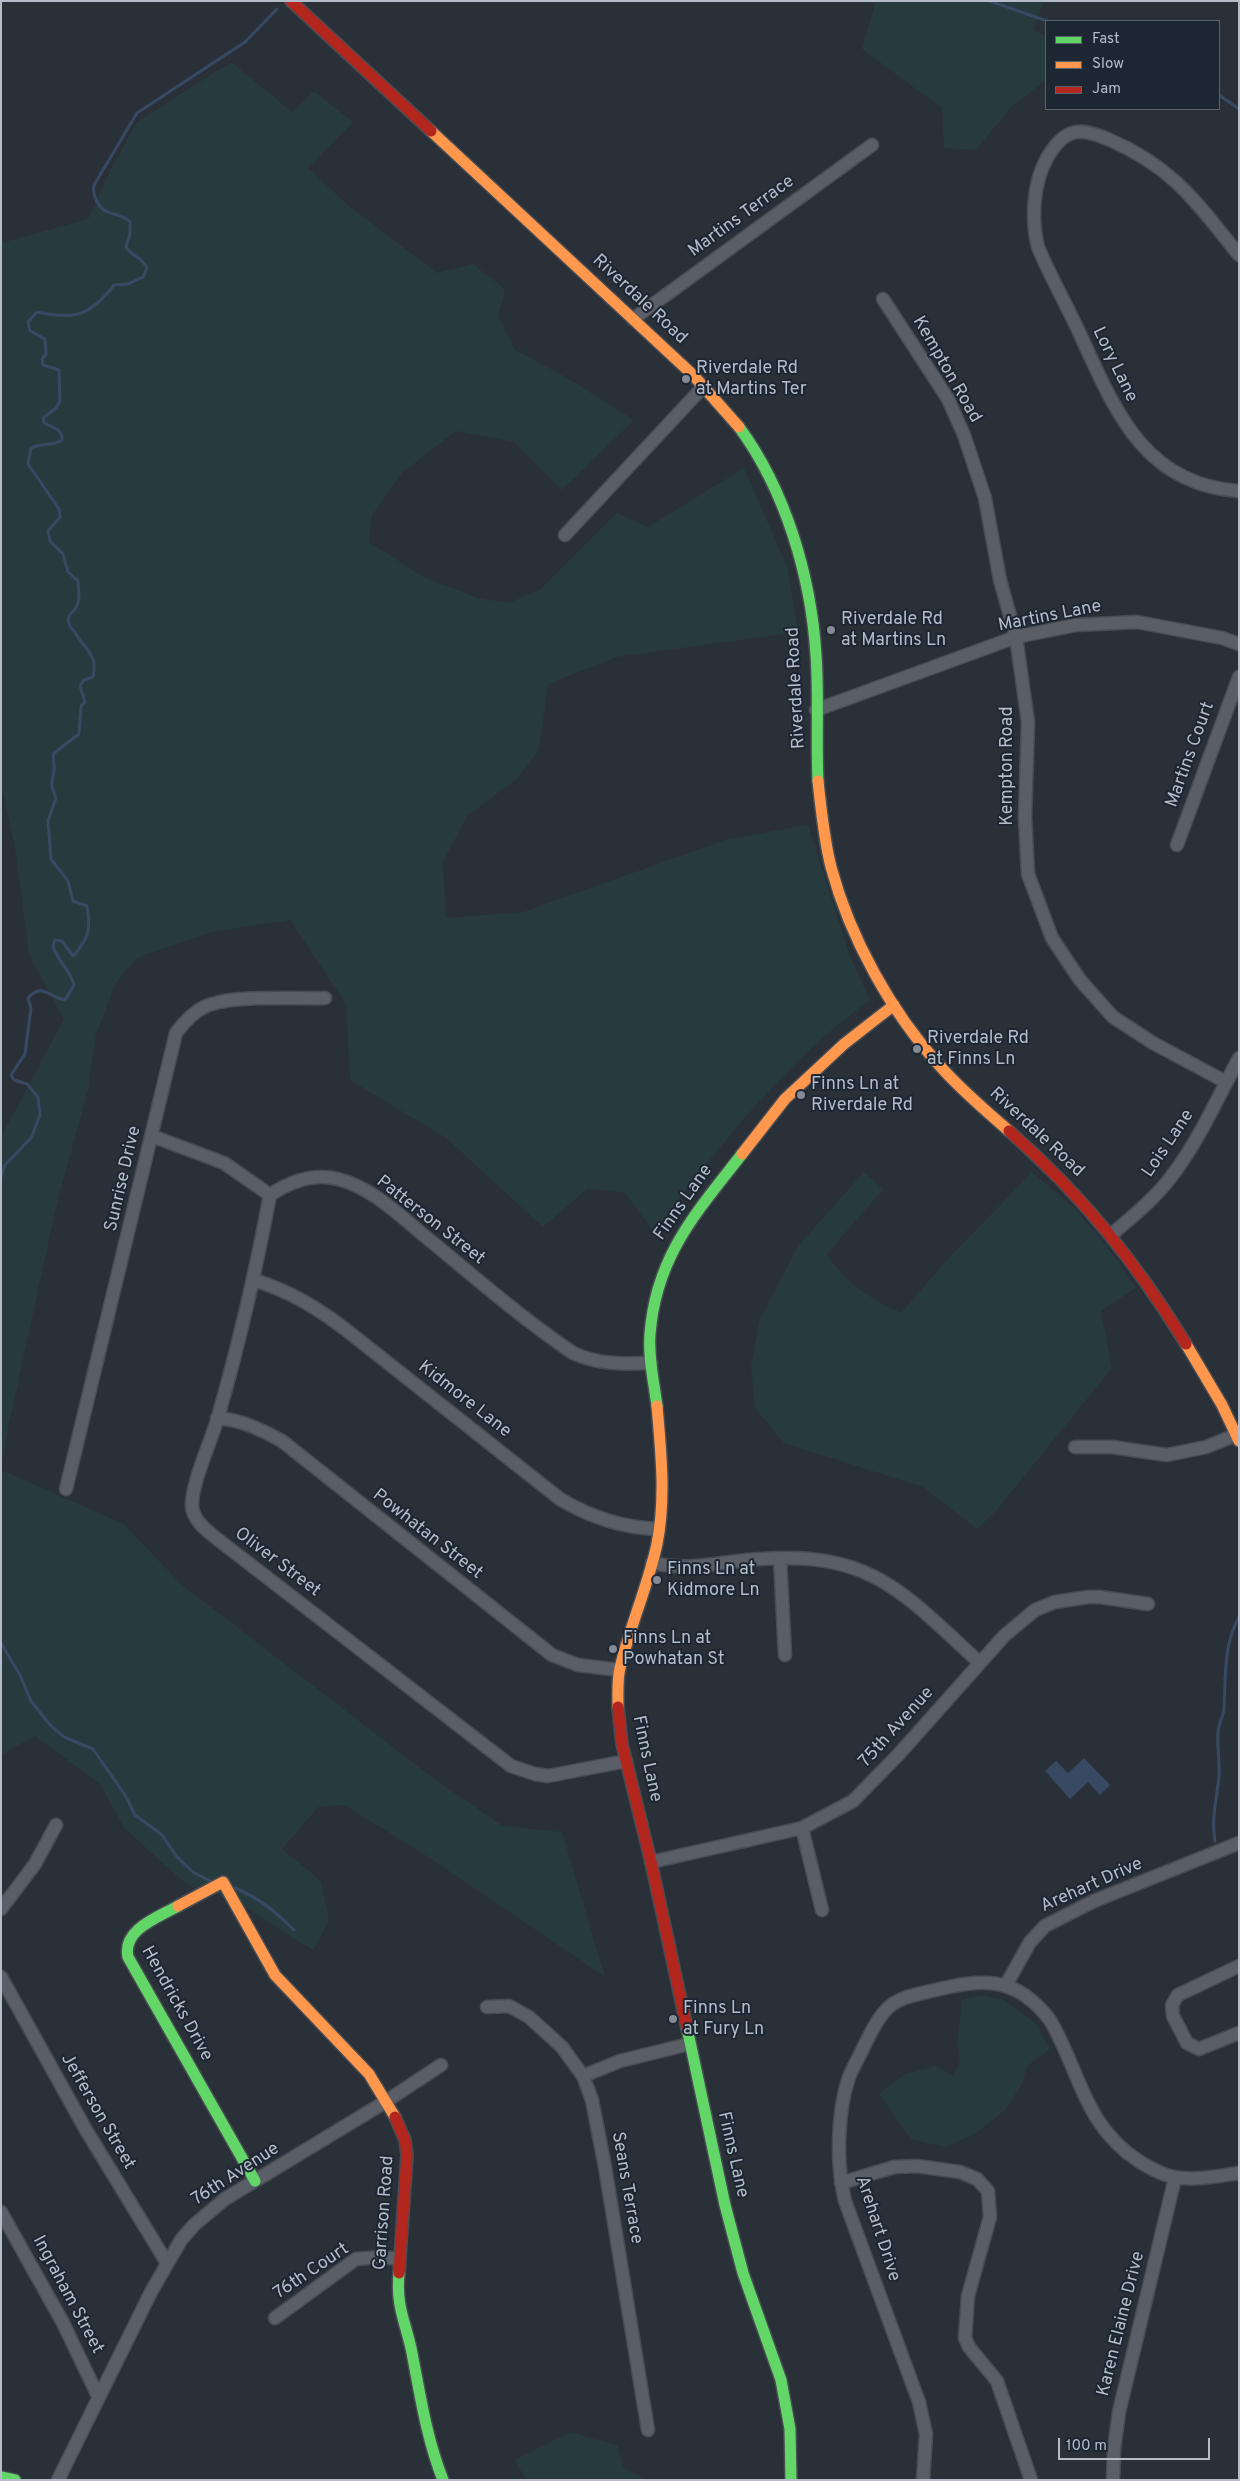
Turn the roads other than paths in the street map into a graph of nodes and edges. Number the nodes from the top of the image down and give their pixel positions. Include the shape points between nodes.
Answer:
1 (291, 1) edge
2 (872, 145) dead end
3 (1239, 255) edge
4 (883, 299) dead end
5 (633, 319) junction
6 (704, 386) junction
7 (1239, 491) edge
8 (565, 535) dead end
9 (1016, 637) junction
10 (1239, 644) edge
11 (1239, 677) edge
12 (816, 710) junction
13 (1177, 845) dead end
14 (325, 998) dead end
15 (894, 1005) junction
16 (1239, 1058) edge
17 (1226, 1082) junction
18 (152, 1136) junction
19 (270, 1194) junction
20 (1111, 1235) junction
21 (254, 1280) junction
22 (651, 1363) junction
23 (218, 1418) junction
24 (1238, 1438) edge
25 (1075, 1447) dead end
26 (66, 1489) dead end
27 (659, 1529) junction
28 (780, 1558) junction
29 (652, 1563) junction
30 (1148, 1604) dead end
31 (785, 1655) dead end
32 (979, 1662) junction
33 (619, 1670) junction
34 (626, 1760) junction
35 (56, 1825) dead end
36 (802, 1828) junction
37 (1239, 1844) edge
38 (651, 1862) junction
39 (223, 1882) joint
40 (1, 1909) edge
41 (822, 1910) dead end
42 (1239, 1966) edge
43 (1, 1977) edge
44 (1006, 1985) junction
45 (487, 2007) dead end
46 (1239, 2033) edge
47 (689, 2044) junction
48 (441, 2065) dead end
49 (583, 2076) junction
50 (385, 2102) junction
51 (1239, 2173) edge
52 (1175, 2178) junction
53 (255, 2181) junction
54 (841, 2183) junction
55 (1, 2212) edge
56 (399, 2259) junction
57 (167, 2263) junction
58 (275, 2318) dead end
59 (98, 2396) junction
60 (648, 2430) dead end
61 (1, 2477) edge
62 (15, 2480) edge
63 (58, 2480) edge
64 (443, 2480) edge
65 (791, 2480) edge
66 (924, 2480) edge
67 (1031, 2480) edge
68 (1113, 2480) edge

1 - 5 street, Riverdale Road
2 - 5 street, Martins Terrace
3 - 7 street, Lory Lane via 1199,205 1167,174 1140,154 1095,134 1074,131 1062,138 1045,161 1036,192 1034,217 1038,247 1124,424 1148,451 1180,476 1215,488
4 - 9 street, Kempton Road via 948,399 964,435 986,498 1000,580
5 - 6 street, Riverdale Road
6 - 8 street
6 - 12 street, Riverdale Road via 753,451 786,521 798,558 814,634
9 - 10 street, Martins Lane via 1076,625 1137,622
9 - 12 street, Martins Lane
9 - 17 street, Kempton Road via 1028,722 1025,817 1028,874 1052,938 1075,974 1113,1017 1153,1043
11 - 13 street, Martins Court
12 - 15 street, Riverdale Road via 820,797 834,876 846,914
14 - 18 street, Sunrise Drive via 219,1002 190,1017 173,1039
15 - 20 street, Riverdale Road via 940,1066 1071,1190
15 - 22 street, Finns Lane via 826,1059 785,1099 685,1228 671,1250 656,1292 651,1321
16 - 17 street, Lois Lane
17 - 20 street, Lois Lane via 1174,1173
18 - 19 street via 224,1163
18 - 26 street, Sunrise Drive
19 - 21 street, Oliver Street
19 - 22 street, Patterson Street via 292,1182 312,1178 349,1182 387,1206 573,1352 599,1362
20 - 24 street, Riverdale Road via 1182,1336
21 - 23 street, Oliver Street
21 - 27 street, Kidmore Lane via 287,1291 309,1303 560,1499 610,1520 634,1527
22 - 27 street, Finns Lane via 663,1475
23 - 33 street, Powhatan Street via 236,1419 282,1441 552,1655 578,1665
23 - 34 street, Oliver Street via 192,1507 198,1521 216,1538 511,1766 548,1776
24 - 25 street via 1167,1455 1112,1447
27 - 29 street, Finns Lane
28 - 29 street via 693,1568
28 - 31 street
28 - 32 street via 834,1561 876,1576 914,1603
29 - 33 street, Finns Lane
30 - 32 street, 75th Avenue via 1100,1597 1055,1602 1035,1610 1015,1625
32 - 36 street, 75th Avenue via 872,1784 853,1801
33 - 34 street, Finns Lane via 619,1724
34 - 38 street, Finns Lane
35 - 40 street via 35,1864
36 - 38 street, 75th Avenue
36 - 41 street
37 - 44 street, Arehart Drive via 1094,1901 1045,1926 1030,1942
38 - 47 street, Finns Lane
39 - 50 street, Garrison Road via 275,1975 359,2062
39 - 53 street, Hendricks Drive via 140,1927 125,1947 134,1970
42 - 46 street via 1178,1995 1172,2005 1173,2016 1187,2043 1199,2049
43 - 57 street, Jefferson Street via 86,2130
44 - 52 street via 1028,1997 1050,2020 1091,2111 1105,2132 1130,2155
44 - 54 street, Arehart Drive via 989,1982 961,1984 910,1996 886,2009 847,2085 840,2132
45 - 49 street, Seans Terrace via 509,2006 528,2017 562,2047
47 - 49 street via 620,2061
47 - 65 street, Finns Lane via 718,2178 743,2273 781,2380 790,2429
48 - 50 street, 76th Avenue
49 - 60 street, Seans Terrace via 592,2100 605,2167
50 - 53 street, 76th Avenue
50 - 56 street, Garrison Road via 399,2124 407,2155
51 - 52 street
52 - 68 street, Karen Elaine Drive via 1119,2412
53 - 57 street, 76th Avenue via 225,2199 194,2225
54 - 66 street, Arehart Drive via 919,2402 926,2434
54 - 67 street via 894,2167 917,2166 960,2172 977,2180 988,2191 990,2217 968,2296 965,2338 969,2348 997,2381
55 - 59 street, Ingraham Street via 63,2323
56 - 58 street, 76th Court via 356,2259
56 - 64 street, Garrison Road via 398,2312 410,2348 428,2439
57 - 59 street, 76th Avenue
59 - 63 street, 76th Avenue
61 - 62 street

